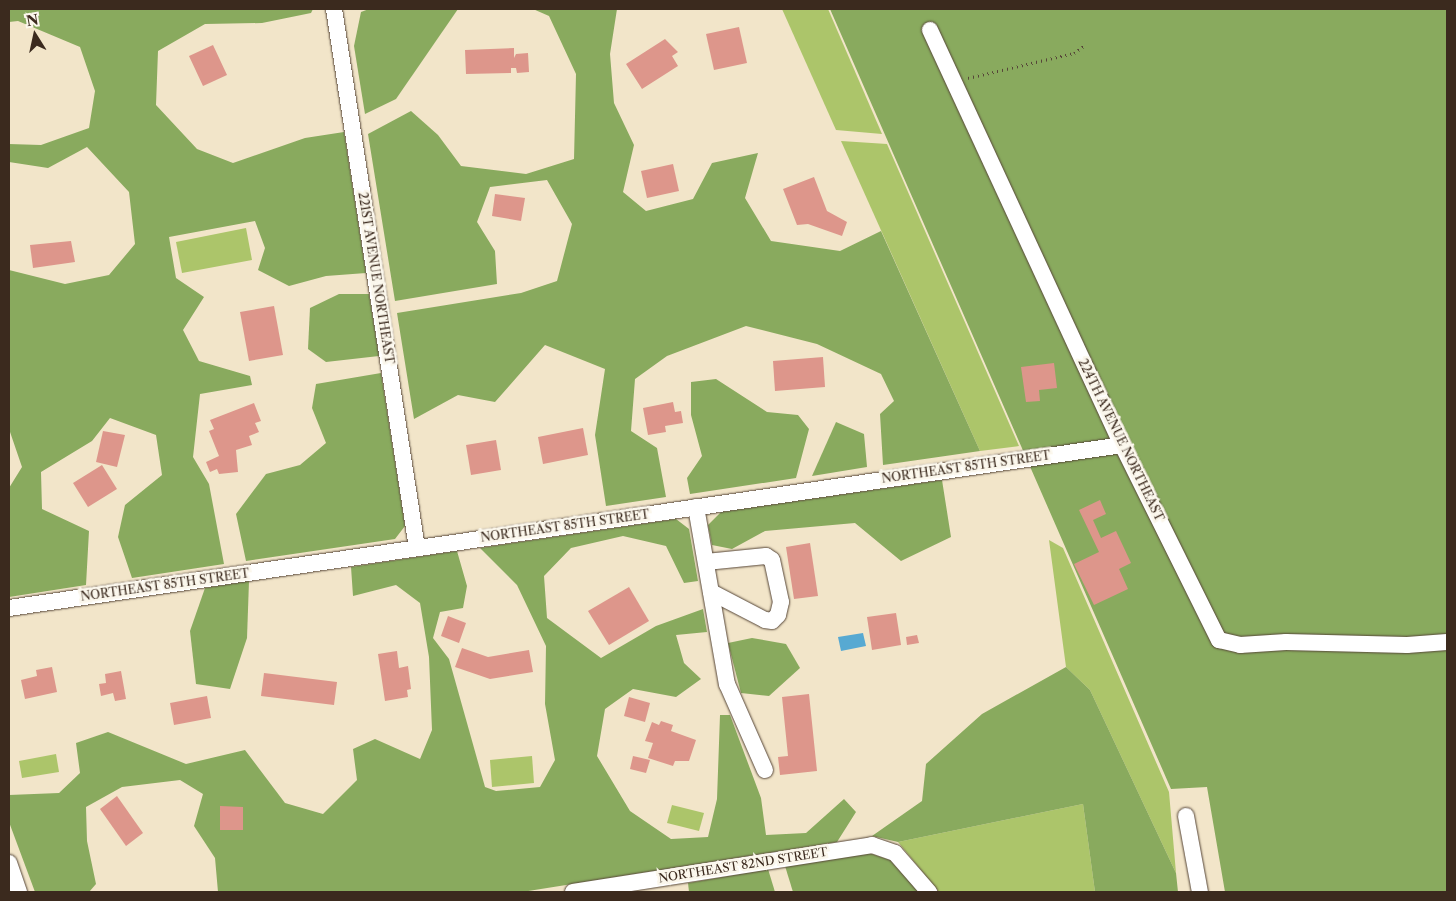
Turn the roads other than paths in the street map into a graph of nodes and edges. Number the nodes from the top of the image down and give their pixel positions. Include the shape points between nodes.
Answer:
1 (334, 9) edge
2 (930, 30) dead end
3 (1122, 444) junction
4 (696, 507) junction
5 (417, 548) junction
6 (706, 562) junction
7 (711, 592) junction
8 (9, 608) edge
9 (1447, 642) edge
10 (765, 770) dead end
11 (1186, 816) dead end
12 (9, 863) edge
13 (19, 892) edge
14 (573, 892) edge
15 (929, 892) edge
16 (1200, 892) edge

1 - 5 street, 221ST AVENUE NORTHEAST
2 - 3 street, 224TH AVENUE NORTHEAST
3 - 4 street, NORTHEAST 85TH STREET
3 - 9 street, 224TH AVENUE NORTHEAST via 1219,640 1240,645
4 - 5 street, NORTHEAST 85TH STREET
4 - 6 street
5 - 8 street, NORTHEAST 85TH STREET
6 - 7 street
6 - 7 street via 766,556 772,560 781,602 778,615 772,621 766,620
7 - 10 street via 727,684
11 - 16 street
12 - 13 street
14 - 15 street, NORTHEAST 82ND STREET via 872,845 895,853

